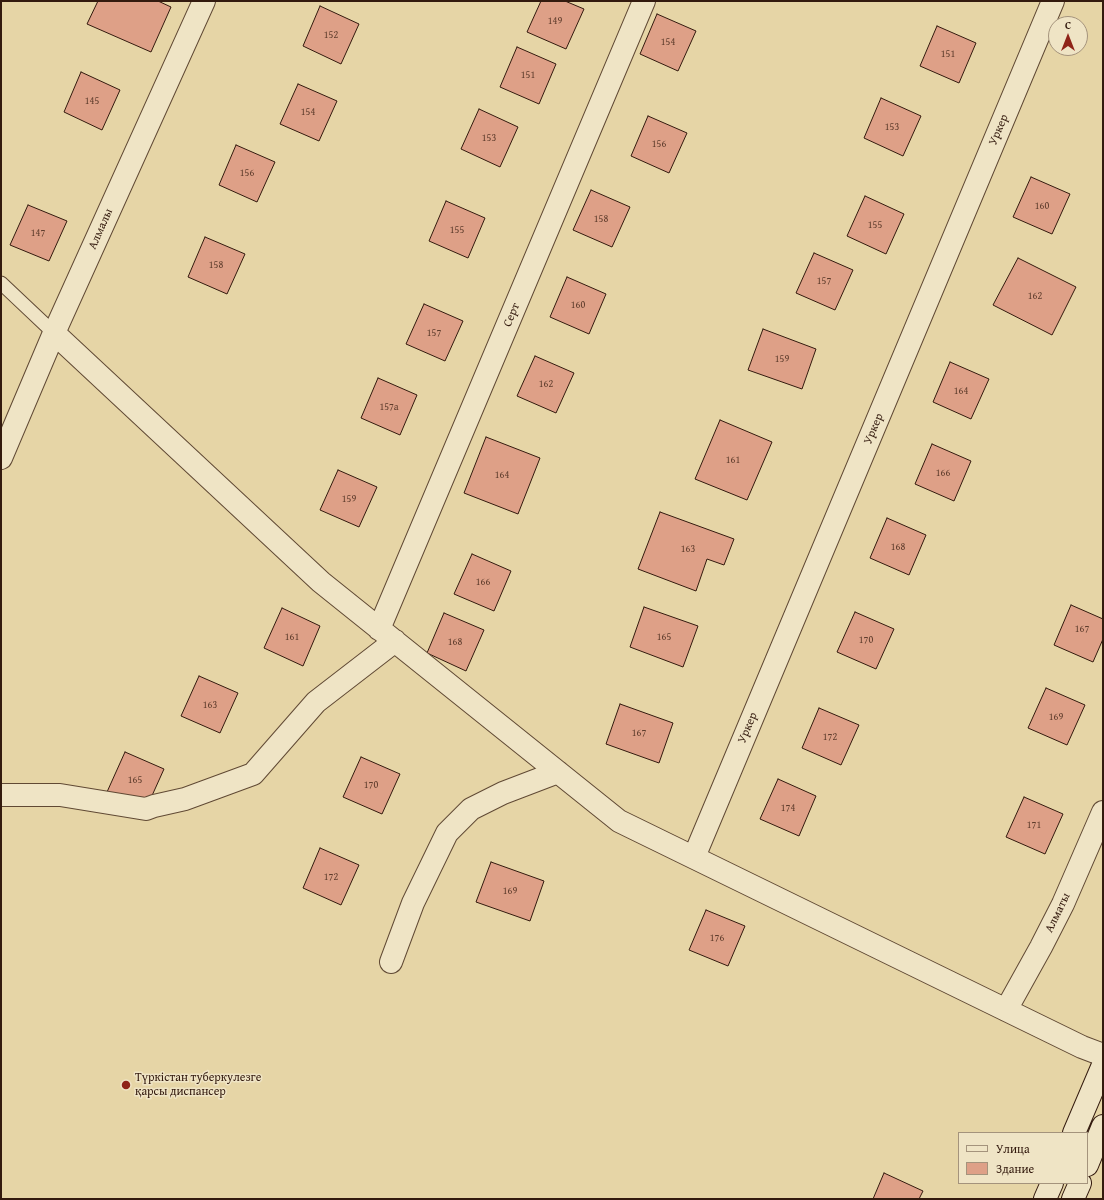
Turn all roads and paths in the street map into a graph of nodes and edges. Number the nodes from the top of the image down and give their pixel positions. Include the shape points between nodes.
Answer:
1 (204, 1) edge
2 (644, 1) edge
3 (1053, 1) edge
4 (1, 283) edge
5 (54, 333) junction
6 (1, 458) edge
7 (387, 635) junction
8 (558, 772) junction
9 (1, 795) edge
10 (1103, 812) edge
11 (694, 857) junction
12 (392, 962) dead end
13 (1006, 1010) junction
14 (1103, 1055) edge
15 (1103, 1065) edge
16 (1103, 1126) edge
17 (1074, 1132) edge
18 (1088, 1163) edge
19 (1052, 1184) edge
20 (1080, 1184) edge
21 (1045, 1199) edge
22 (1073, 1199) edge

1 - 5 street, Алмалы
2 - 7 street, Серт
3 - 11 street, Уркер
4 - 5 lane
5 - 6 street, Алмалы
5 - 7 street via 321,582
7 - 8 street
7 - 9 street via 316,702 253,774 185,799 146,809 60,795
8 - 11 street via 618,820
8 - 12 street via 503,792 471,809 447,833 413,902
10 - 13 street, Алматы via 1063,904
11 - 13 street
13 - 14 street
15 - 17 street
16 - 18 street
19 - 21 street
20 - 22 street

